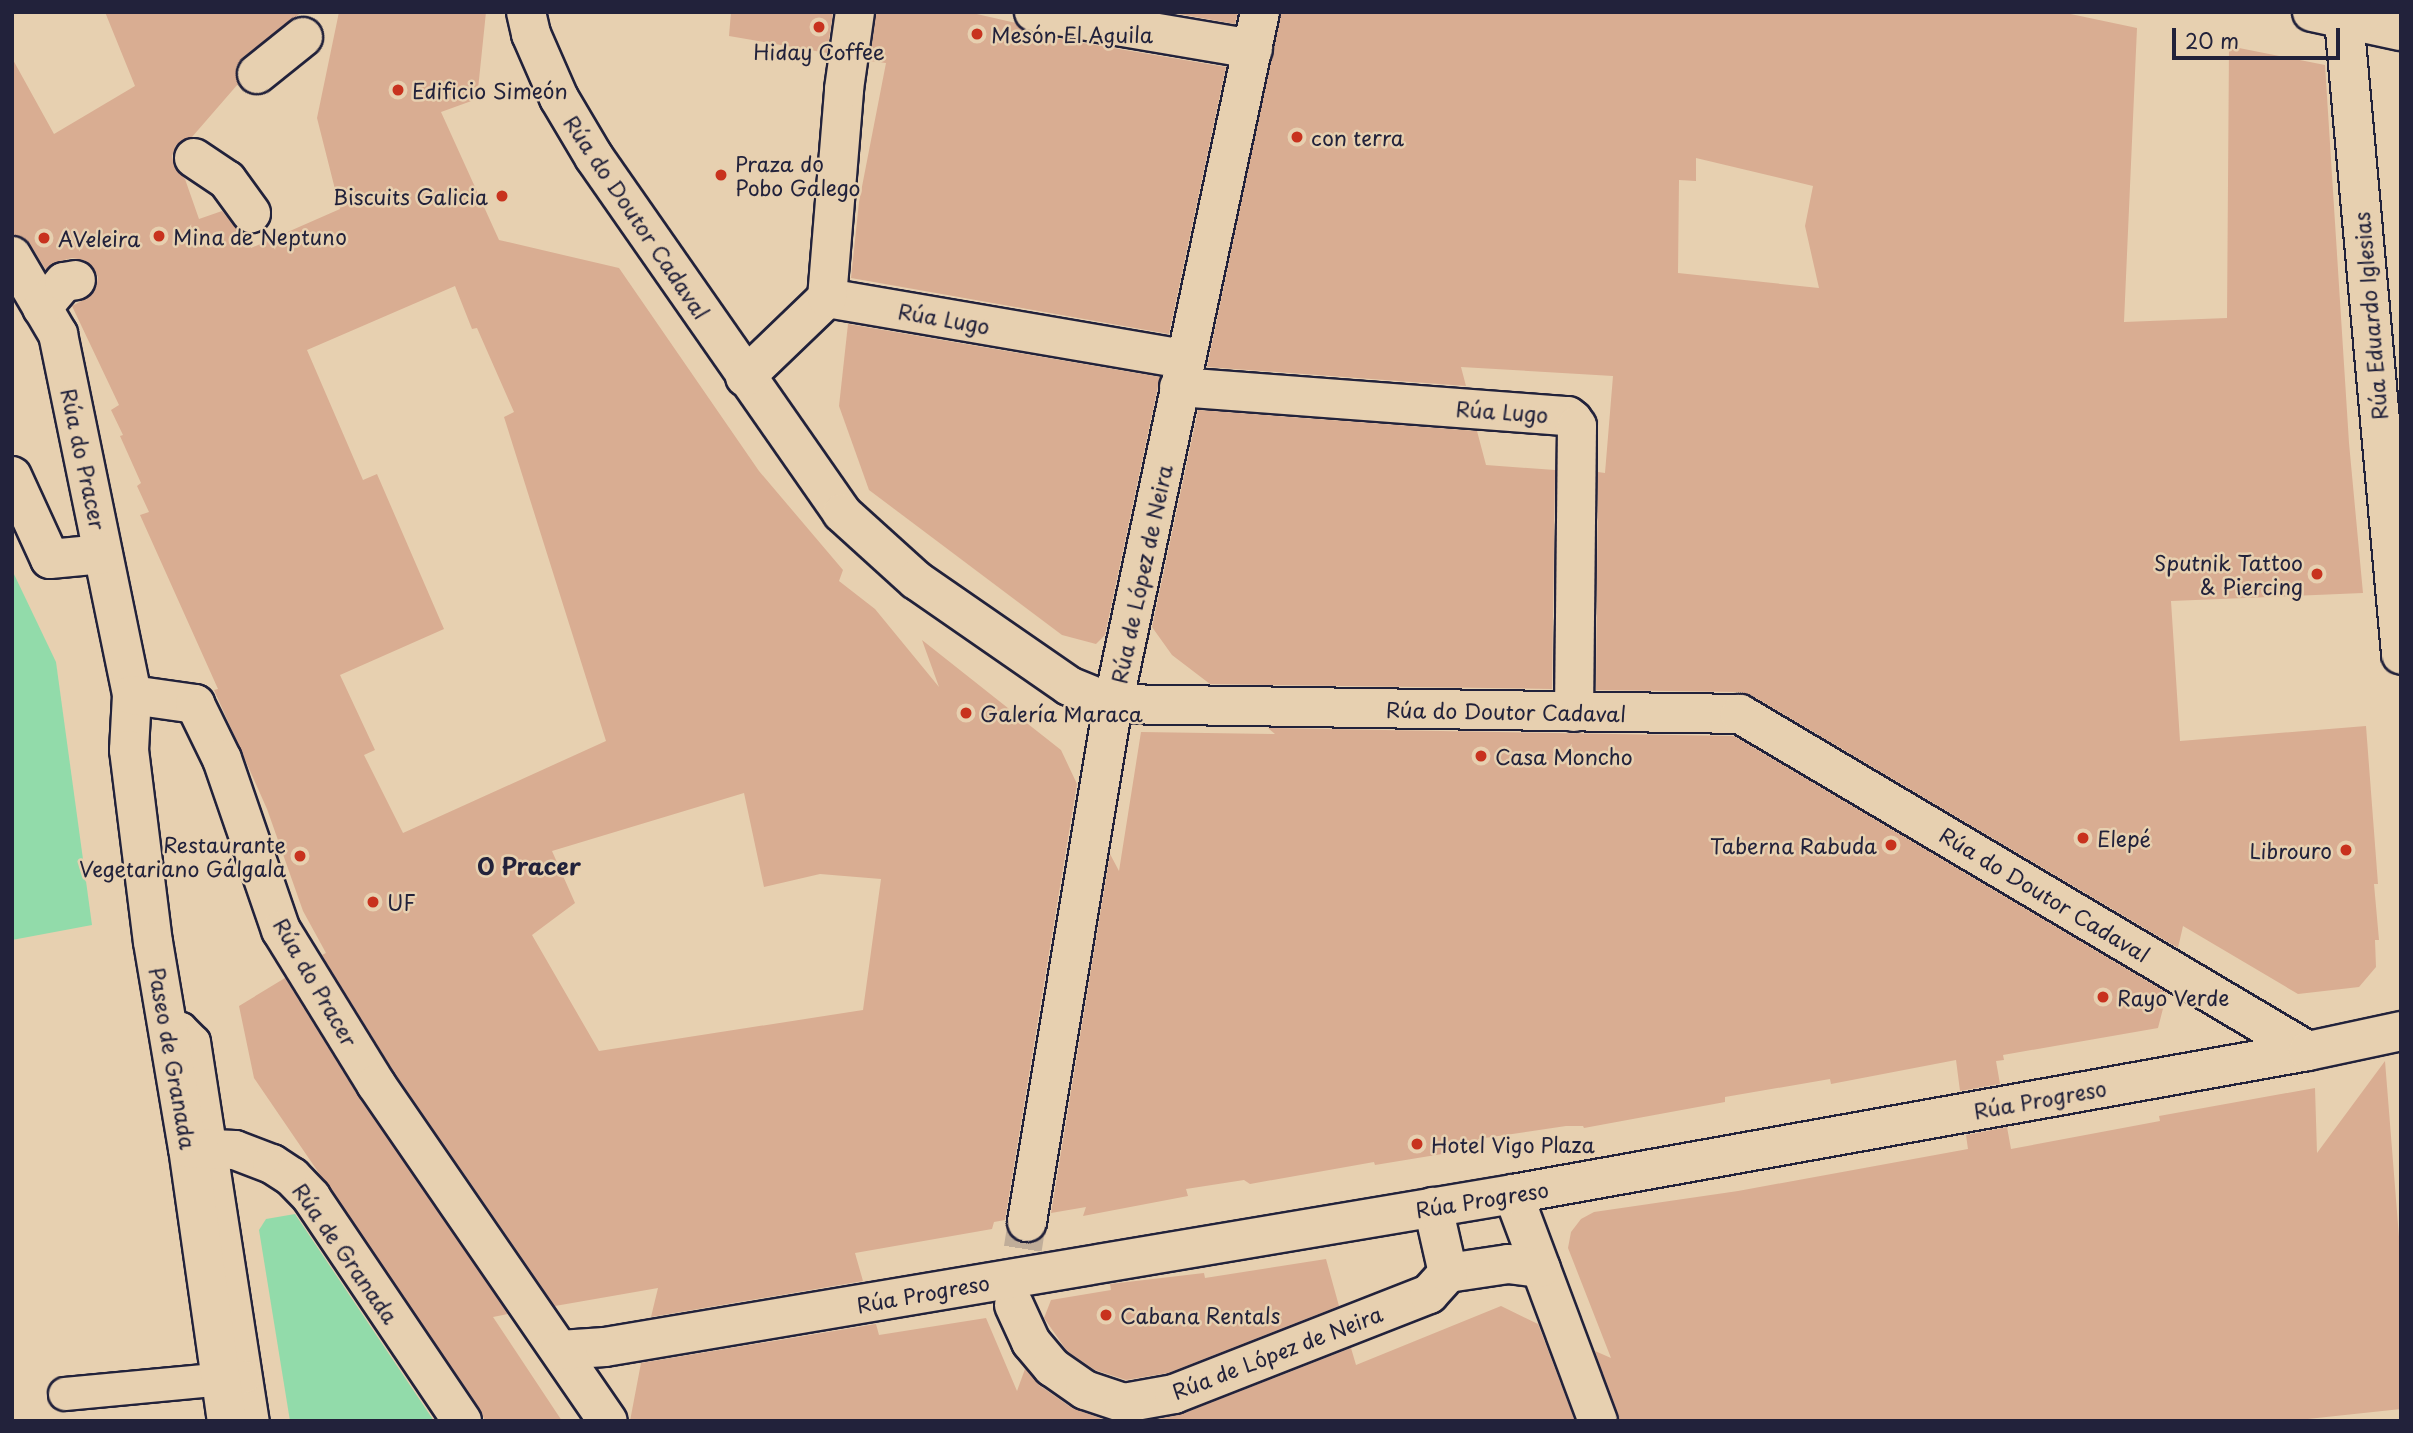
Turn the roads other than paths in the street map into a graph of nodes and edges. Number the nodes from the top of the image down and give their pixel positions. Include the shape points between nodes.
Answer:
1 (855, 12) edge
2 (1034, 12) edge
3 (1261, 12) edge
4 (2328, 15) edge
5 (528, 23) edge
6 (2401, 32) edge
7 (302, 37) dead end
8 (1253, 49) junction
9 (263, 74) dead end
10 (192, 157) dead end
11 (251, 214) dead end
12 (12, 256) edge
13 (827, 298) junction
14 (1182, 373) junction
15 (745, 377) junction
16 (12, 476) edge
17 (103, 554) junction
18 (2401, 654) edge
19 (132, 695) junction
20 (1114, 704) junction
21 (1574, 712) junction
22 (2401, 1031) edge
23 (2308, 1051) junction
24 (199, 1149) junction
25 (1514, 1194) junction
26 (1433, 1207) junction
27 (1027, 1222) tunnel mouth
28 (1541, 1268) junction
29 (1448, 1273) junction
30 (1014, 1304) tunnel mouth
31 (561, 1350) junction
32 (233, 1378) junction
33 (65, 1394) dead end
34 (227, 1421) edge
35 (253, 1421) edge
36 (462, 1421) edge
37 (608, 1421) edge
38 (1598, 1421) edge

1 - 13 street
2 - 8 street
3 - 8 street, Rúa de López de Neira
4 - 6 street
4 - 18 street, Rúa Eduardo Iglesias
5 - 15 street, Rúa do Doutor Cadaval via 559,98 594,157
7 - 9 street
8 - 14 street, Rúa de López de Neira
10 - 11 street via 227,180
12 - 17 street, Rúa do Pracer via 61,295
13 - 14 street, Rúa Lugo
13 - 15 street
14 - 20 street, Rúa de López de Neira
14 - 21 street, Rúa Lugo via 1568,416 1577,426
15 - 20 street, Rúa do Doutor Cadaval via 842,513 916,580 1069,686
16 - 17 street via 50,559
17 - 19 street, Rúa do Pracer
19 - 24 street, Paseo de Granada via 129,750 153,942 167,1027
19 - 31 street, Rúa do Pracer via 195,704 222,759 281,930 376,1084
20 - 21 street, Rúa do Doutor Cadaval
20 - 27 street, Rúa de López de Neira
21 - 23 street, Rúa do Doutor Cadaval via 1740,714
22 - 23 street, Rúa Progreso
23 - 25 street, Rúa Progreso
24 - 32 street, Paseo de Granada
24 - 36 street, Rúa de Granada via 235,1150 292,1177 311,1198
25 - 26 street, Rúa Progreso
25 - 28 street
26 - 29 street
26 - 31 street, Rúa Progreso via 605,1347
28 - 29 street via 1507,1264
28 - 38 street
29 - 30 street, Rúa de López de Neira via 1429,1294 1174,1394 1124,1404 1085,1391 1052,1367 1031,1342
31 - 37 street, Rúa do Pracer
32 - 33 lane
32 - 34 street, Paseo de Granada
32 - 35 lane

